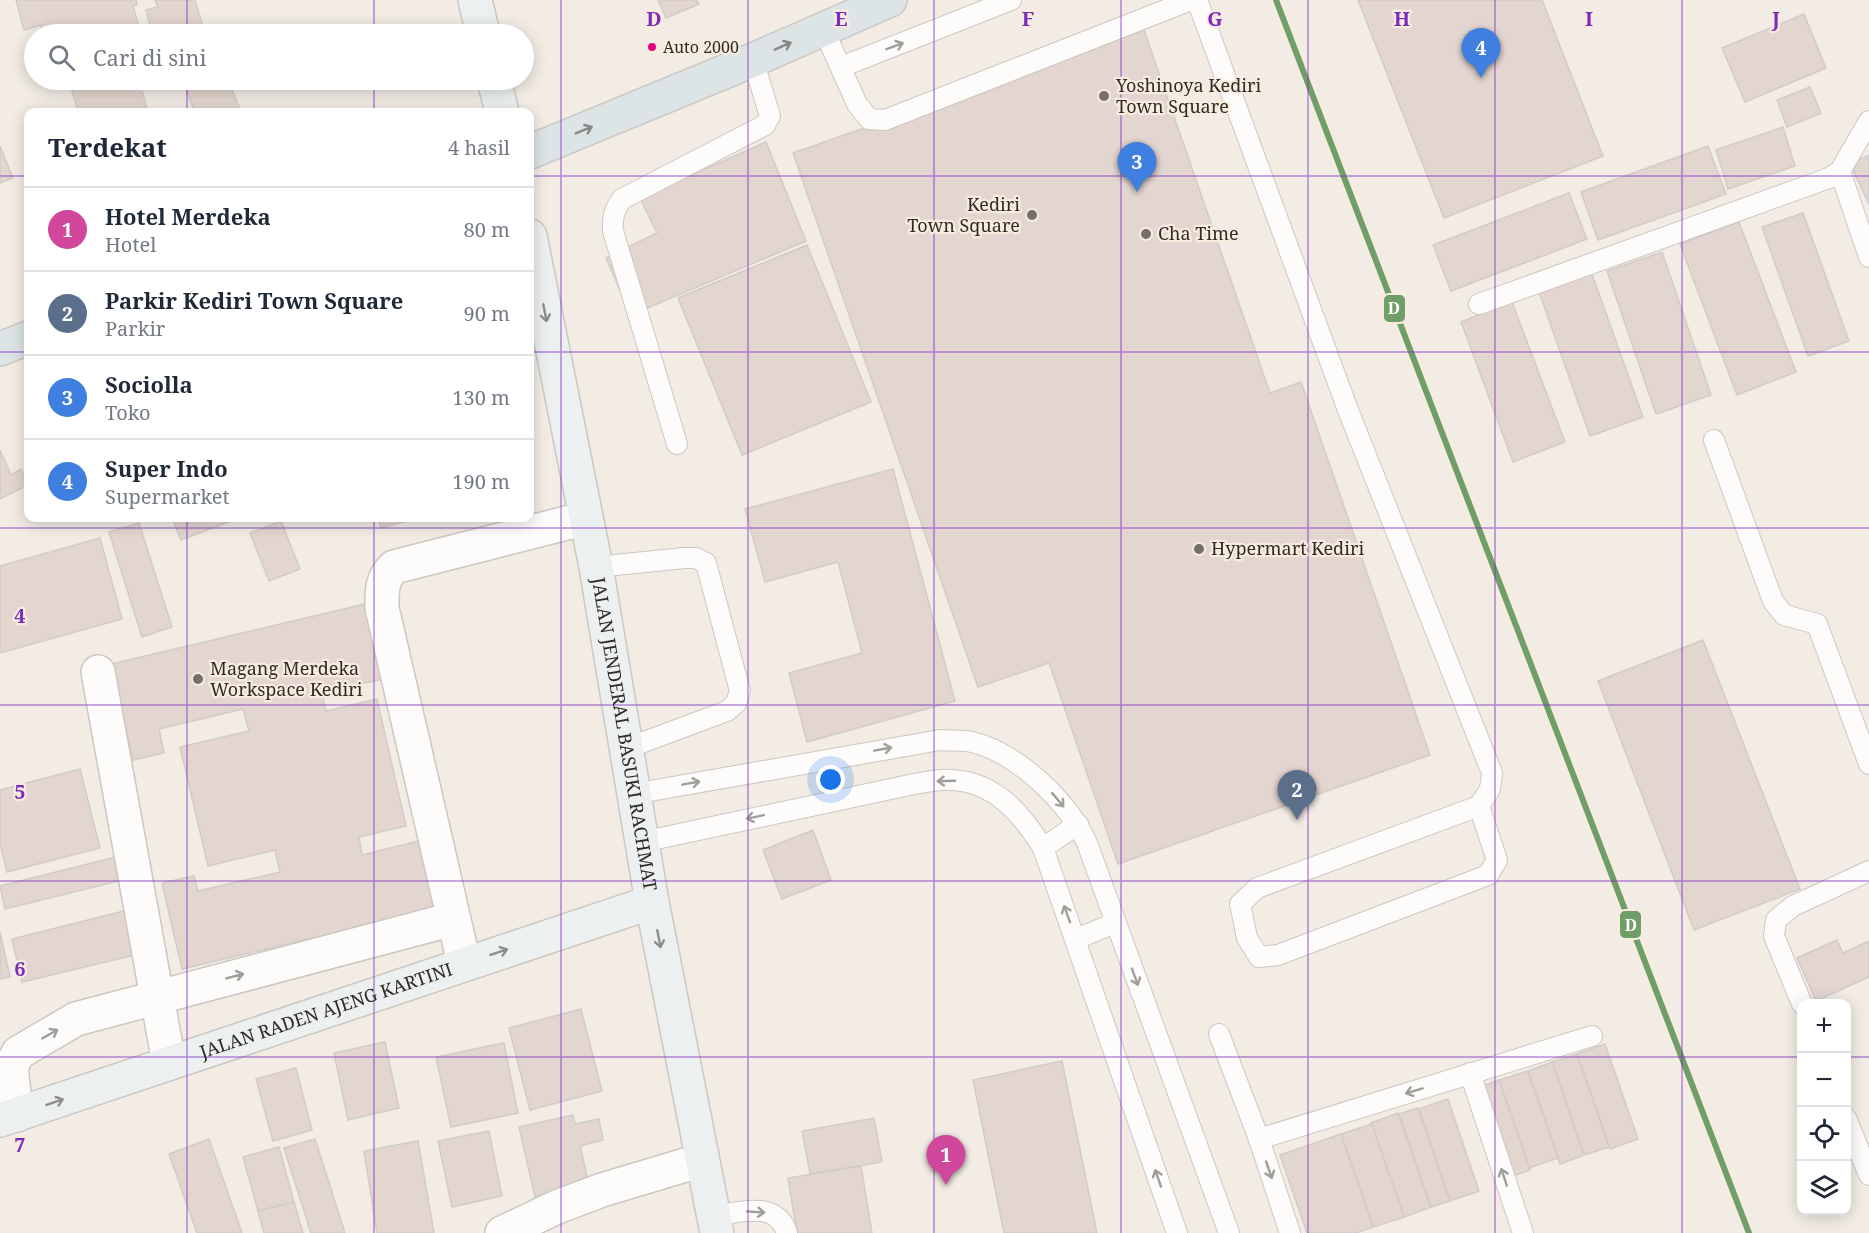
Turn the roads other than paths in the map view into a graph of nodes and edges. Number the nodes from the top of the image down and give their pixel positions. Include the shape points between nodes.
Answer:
1 (475, 0) edge
2 (890, 0) edge
3 (1011, 0) edge
4 (1191, 0) edge
5 (1197, 0) edge
6 (856, 7) edge
7 (481, 24) edge
8 (823, 28) junction
9 (753, 60) junction
10 (840, 67) junction
11 (496, 90) edge
12 (501, 108) edge
13 (1869, 121) edge
14 (534, 150) edge
15 (1840, 171) junction
16 (534, 256) edge
17 (1869, 257) edge
18 (1479, 304) dead end
19 (24, 340) edge
20 (0, 349) edge
21 (1714, 440) dead end
22 (677, 444) dead end
23 (586, 518) junction
24 (596, 567) junction
25 (98, 672) dead end
26 (625, 749) junction
27 (1869, 764) edge
28 (633, 794) junction
29 (1479, 806) junction
30 (1078, 824) junction
31 (642, 842) junction
32 (1043, 848) junction
33 (1869, 871) edge
34 (652, 902) junction
35 (453, 919) junction
36 (1115, 923) junction
37 (1076, 939) junction
38 (464, 963) junction
39 (158, 997) junction
40 (1800, 999) edge
41 (1219, 1034) dead end
42 (1592, 1036) dead end
43 (169, 1063) junction
44 (1470, 1073) junction
45 (9, 1117) edge
46 (1851, 1130) edge
47 (1259, 1139) junction
48 (702, 1160) junction
49 (1869, 1174) edge
50 (715, 1224) edge
51 (502, 1233) edge
52 (787, 1233) edge
53 (1177, 1233) edge
54 (1229, 1233) edge
55 (1290, 1233) edge
56 (1522, 1233) edge

1 - 7 main road
2 - 6 main road
10 -> 3 lane
4 - 10 lane via 885,120 869,119 857,104
5 - 29 lane via 1348,410 1492,773 1490,789
6 - 8 main road
9 -> 8 main road
8 - 10 lane
14 -> 9 main road
9 - 22 lane via 769,122 622,199 612,220
11 - 12 main road
13 - 15 lane
15 - 17 lane
15 - 18 lane
16 -> 23 main road, JALAN JENDERAL BASUKI RACHMAT
19 - 20 main road
21 - 27 lane via 1773,601 1784,615 1817,624
23 - 24 main road, JALAN JENDERAL BASUKI RACHMAT
23 - 35 street via 394,567 385,575 382,609
24 - 26 main road, JALAN JENDERAL BASUKI RACHMAT
24 - 26 lane via 684,558 706,563 740,691 736,703 727,711
25 - 39 street
26 - 28 main road, JALAN JENDERAL BASUKI RACHMAT
28 -> 30 lane via 940,740 972,742 994,751 1046,785
28 - 31 main road, JALAN JENDERAL BASUKI RACHMAT
29 - 29 lane via 1257,888 1240,904 1247,938 1259,957 1278,955 1488,875 1497,860
30 - 32 lane
30 - 36 lane
32 -> 31 lane via 1001,797 978,784 952,780 914,784
31 - 34 main road, JALAN JENDERAL BASUKI RACHMAT
37 -> 32 lane
33 - 40 lane via 1793,906 1776,920 1774,936
38 -> 34 main road, JALAN RADEN AJENG KARTINI
34 -> 48 main road, JALAN JENDERAL BASUKI RACHMAT
35 - 38 street
39 -> 35 street
36 - 37 lane
36 -> 54 lane
53 -> 37 lane
38 - 43 main road, JALAN RADEN AJENG KARTINI
39 - 43 street
45 -> 39 street via 12,1065 18,1053 76,1019
41 - 47 lane
42 - 44 lane
45 -> 43 main road, JALAN RADEN AJENG KARTINI
44 -> 47 lane
56 -> 44 lane
46 - 49 lane
47 -> 55 lane
48 - 50 main road, JALAN JENDERAL BASUKI RACHMAT
48 - 51 street via 602,1190
50 -> 52 lane via 749,1211 774,1213 784,1221

